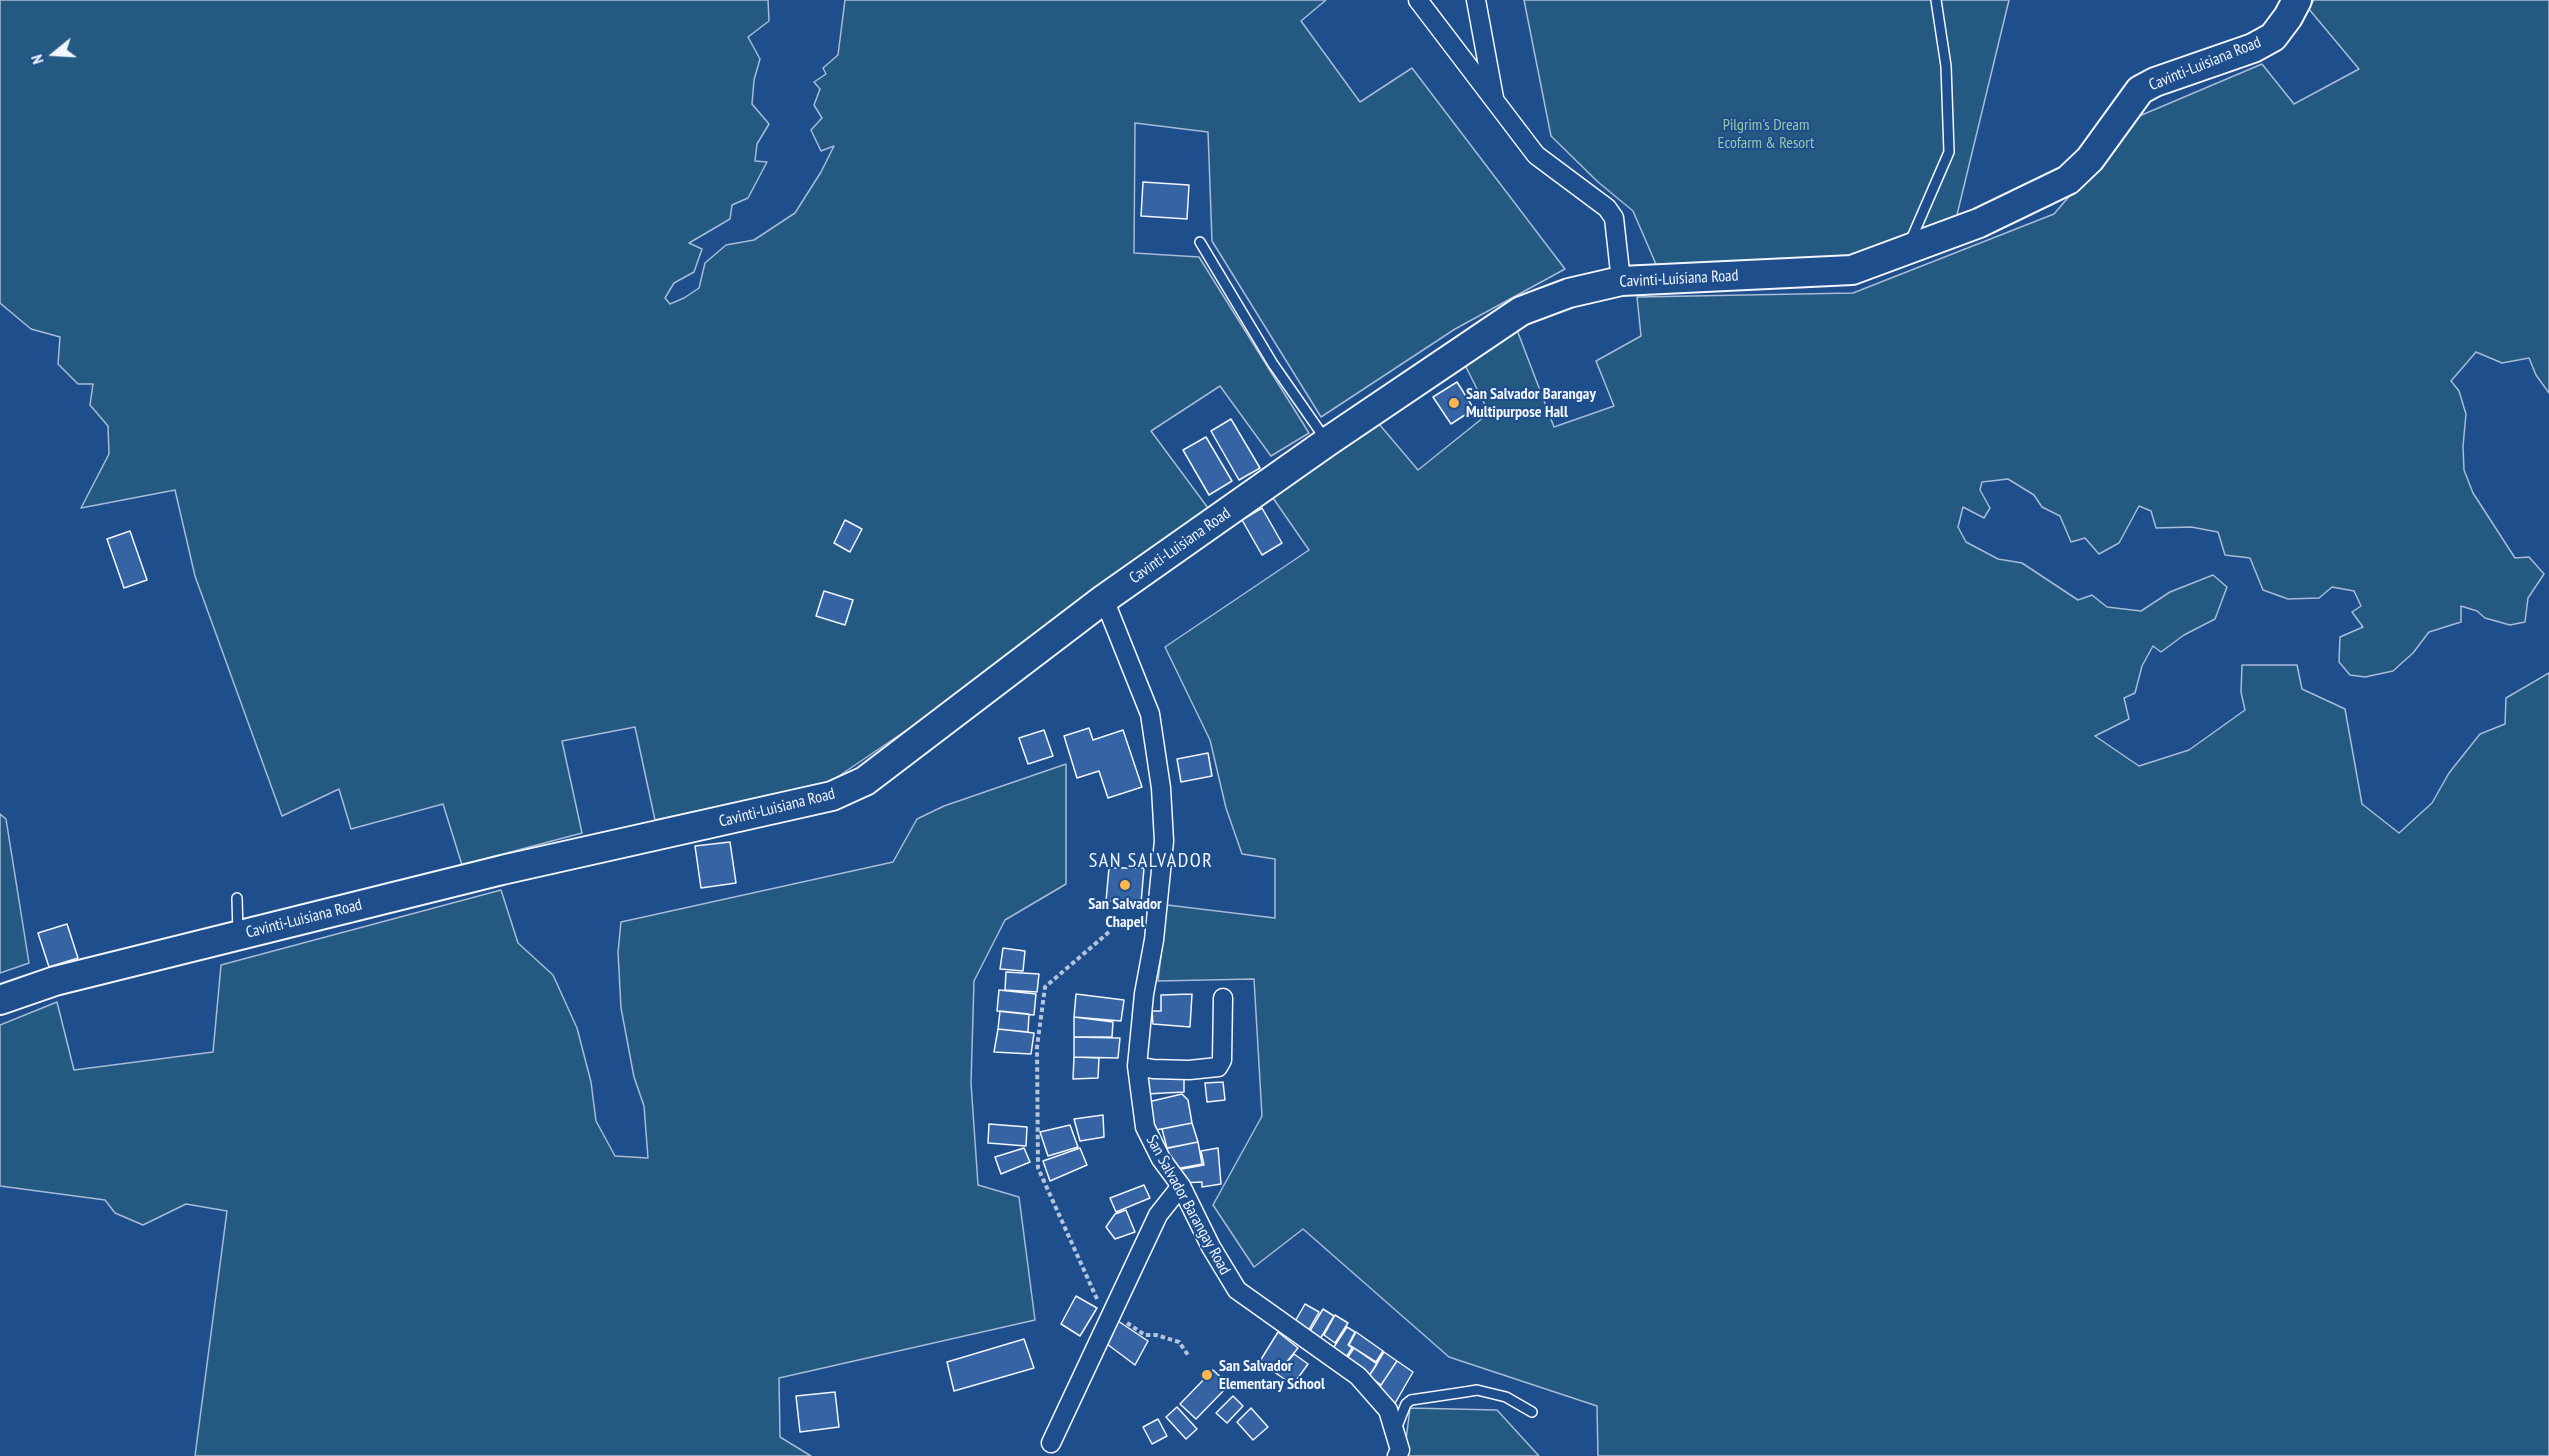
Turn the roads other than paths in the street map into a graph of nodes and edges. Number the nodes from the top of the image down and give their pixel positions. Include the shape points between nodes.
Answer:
1 (1418, 0) edge
2 (1476, 0) edge
3 (1936, 0) edge
4 (2297, 0) edge
5 (1495, 103) junction
6 (1200, 242) dead end
7 (1905, 252) junction
8 (1621, 280) junction
9 (1327, 442) junction
10 (1104, 599) junction
11 (237, 898) dead end
12 (238, 936) junction
13 (1223, 998) dead end
14 (0, 1000) edge
15 (1137, 1066) junction
16 (1181, 1186) junction
17 (1532, 1412) dead end
18 (1395, 1431) junction
19 (1051, 1443) dead end
20 (1397, 1456) edge

1 - 5 street
2 - 5 street
3 - 7 lane via 1946,66 1949,152
4 - 7 main road, Cavinti-Luisiana Road via 2273,37 2140,90 2090,159 2068,180
5 - 8 street via 1536,156 1607,208 1614,218
6 - 9 lane via 1273,364
7 - 8 main road, Cavinti-Luisiana Road via 1852,270
8 - 9 main road, Cavinti-Luisiana Road via 1521,311
9 - 10 main road, Cavinti-Luisiana Road
10 - 12 main road, Cavinti-Luisiana Road via 865,781 832,796 502,870
10 - 15 street, San Salvador Barangay Road via 1150,714 1161,788 1164,841
11 - 12 lane
12 - 14 main road, Cavinti-Luisiana Road via 55,981
13 - 15 street via 1222,1060 1218,1067 1153,1070
15 - 16 street, San Salvador Barangay Road via 1145,1127 1161,1159
16 - 18 street, San Salvador Barangay Road via 1210,1247 1237,1290 1358,1377 1388,1410
16 - 19 street via 1158,1215
17 - 18 lane via 1506,1397 1477,1390 1418,1398 1406,1404
18 - 20 street, San Salvador Barangay Road via 1400,1450

